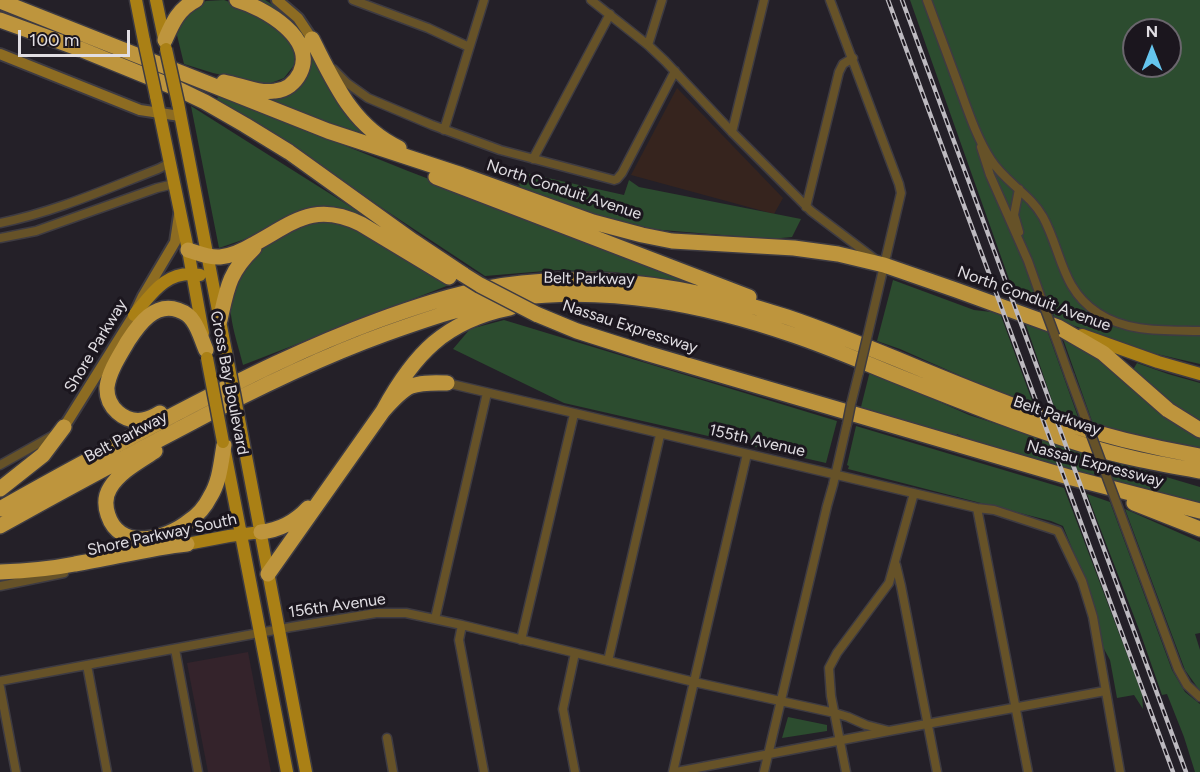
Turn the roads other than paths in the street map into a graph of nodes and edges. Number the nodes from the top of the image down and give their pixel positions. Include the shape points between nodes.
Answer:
1 (136, 0) edge
2 (156, 0) edge
3 (195, 0) edge
4 (237, 0) edge
5 (277, 0) edge
6 (353, 0) edge
7 (484, 0) edge
8 (591, 0) edge
9 (662, 0) edge
10 (764, 0) edge
11 (830, 0) edge
12 (927, 0) edge
13 (0, 1) edge
14 (610, 14) junction
15 (0, 21) edge
16 (312, 39) junction
17 (166, 45) junction
18 (648, 45) junction
19 (469, 47) junction
20 (0, 54) edge
21 (853, 58) junction
22 (178, 71) junction
23 (675, 71) junction
24 (160, 113) junction
25 (180, 116) junction
26 (444, 130) junction
27 (328, 131) junction
28 (732, 132) junction
29 (978, 135) junction
30 (533, 159) junction
31 (170, 163) junction
32 (462, 175) junction
33 (174, 184) junction
34 (1019, 189) junction
35 (806, 207) junction
36 (180, 210) junction
37 (0, 223) edge
38 (0, 238) edge
39 (265, 238) junction
40 (188, 250) junction
41 (208, 256) junction
42 (1028, 261) junction
43 (885, 265) junction
44 (193, 274) junction
45 (458, 277) junction
46 (212, 278) junction
47 (700, 309) junction
48 (134, 315) junction
49 (220, 320) junction
50 (812, 326) junction
51 (1057, 331) junction
52 (1200, 331) edge
53 (207, 354) junction
54 (419, 357) junction
55 (1170, 366) junction
56 (1200, 369) edge
57 (1200, 374) edge
58 (249, 376) junction
59 (447, 383) junction
60 (487, 393) junction
61 (245, 395) junction
62 (383, 411) junction
63 (574, 414) junction
64 (64, 427) junction
65 (1200, 430) edge
66 (660, 435) junction
67 (224, 443) junction
68 (747, 454) junction
69 (1124, 456) junction
70 (1200, 456) edge
71 (0, 465) edge
72 (1200, 471) edge
73 (835, 475) junction
74 (1072, 478) junction
75 (1200, 481) edge
76 (331, 484) junction
77 (0, 489) edge
78 (915, 493) junction
79 (977, 508) junction
80 (0, 509) edge
81 (1200, 511) edge
82 (0, 526) edge
83 (1200, 529) edge
84 (261, 532) junction
85 (242, 534) junction
86 (186, 543) junction
87 (896, 565) junction
88 (0, 572) edge
89 (268, 573) junction
90 (0, 586) edge
91 (435, 619) junction
92 (462, 625) junction
93 (279, 629) junction
94 (261, 633) junction
95 (521, 639) junction
96 (175, 649) junction
97 (575, 653) junction
98 (608, 661) junction
99 (87, 665) junction
100 (0, 681) edge
101 (694, 681) junction
102 (0, 687) edge
103 (1105, 691) junction
104 (1200, 697) edge
105 (781, 701) junction
106 (1016, 708) junction
107 (835, 713) junction
108 (929, 724) junction
109 (278, 726) junction
110 (889, 731) junction
111 (387, 738) dead end
112 (840, 740) junction
113 (768, 755) junction
114 (16, 772) edge
115 (107, 772) edge
116 (198, 772) edge
117 (287, 772) edge
118 (294, 772) edge
119 (306, 772) edge
120 (393, 772) edge
121 (484, 772) edge
122 (575, 772) edge
123 (675, 772) edge
124 (764, 772) edge
125 (846, 772) edge
126 (938, 772) edge
127 (1028, 772) edge
128 (1120, 772) edge

1 - 24 main road, Cross Bay Boulevard, bridge
2 - 17 main road, Cross Bay Boulevard
3 - 17 highway via 176,16
4 - 22 highway via 267,14 294,36 303,56 298,78 282,90 267,92
5 - 16 street, North Conduit Avenue via 298,18
6 - 19 street
7 - 19 street
8 - 14 street
9 - 18 street
10 - 28 street
11 - 21 street
12 - 29 street
13 - 22 highway, North Conduit Avenue
14 - 18 street
14 - 30 street
15 - 45 highway, Nassau Expressway via 70,45 205,102 289,152
16 - 26 street, North Conduit Avenue via 332,69 361,94
16 - 32 highway via 344,100 365,124 391,144
17 - 25 main road, Cross Bay Boulevard, bridge
18 - 23 street
19 - 26 street
20 - 24 street via 140,110
21 - 35 street via 839,72
21 - 43 street via 900,189
22 - 27 highway, North Conduit Avenue
23 - 28 street
23 - 30 street, North Conduit Avenue via 617,179
24 - 25 street
24 - 31 main road, Cross Bay Boulevard
25 - 41 main road, Cross Bay Boulevard
26 - 30 street, North Conduit Avenue
27 - 32 highway, North Conduit Avenue
27 - 50 highway via 375,153 749,297
28 - 35 street
29 - 34 street via 997,168
29 - 42 street via 990,176
31 - 33 main road, Cross Bay Boulevard
31 - 37 street via 53,209
32 - 43 highway, North Conduit Avenue via 642,236 816,251
33 - 36 main road, Cross Bay Boulevard
33 - 38 street via 36,231
34 - 42 street via 1014,215
34 - 52 street via 1043,218 1070,284 1094,310 1112,321 1134,327
35 - 43 street
36 - 40 main road, Cross Bay Boulevard
36 - 48 street, Shore Parkway via 175,242
39 - 41 highway via 231,254
39 - 45 highway via 305,217 341,216
39 - 49 highway via 234,271
40 - 41 highway
40 - 44 main road, Cross Bay Boulevard
41 - 46 main road, Cross Bay Boulevard
42 - 51 street, bridge
43 - 51 highway, North Conduit Avenue
43 - 73 street, bridge
44 - 46 main road
44 - 48 main road via 175,276 162,283
44 - 53 main road, Cross Bay Boulevard
45 - 74 highway, Nassau Expressway, bridge via 480,285 530,315 637,351
46 - 49 main road, Cross Bay Boulevard
47 - 54 highway via 590,302 515,307 456,327
47 - 61 highway, Belt Parkway via 596,295 498,301 453,311 365,341
47 - 69 highway, Belt Parkway via 792,335 1019,423
48 - 64 street, Shore Parkway
49 - 84 main road, Cross Bay Boulevard, bridge
50 - 58 highway, Belt Parkway via 728,300 656,285 598,280 525,282 455,295 397,314 315,345
50 - 70 highway, Belt Parkway via 1050,418 1113,438
51 - 55 main road, North Conduit Avenue
51 - 65 highway via 1103,353 1168,410
51 - 104 street, bridge via 1069,375 1178,669
53 - 58 highway via 195,324 187,315 170,308 155,311 137,328 113,368 107,387 111,404 124,417 146,419
53 - 67 main road, Cross Bay Boulevard, bridge
54 - 59 highway via 422,372
54 - 62 highway
55 - 56 street
55 - 57 main road, North Conduit Avenue
58 - 80 highway, Belt Parkway
59 - 60 street, 155th Avenue
59 - 62 highway via 410,385
60 - 63 street, 155th Avenue
60 - 91 street
61 - 67 highway via 116,480 106,502 113,525 124,535 145,539 171,532 190,521 213,491
61 - 82 highway, Belt Parkway
62 - 76 highway
63 - 66 street, 155th Avenue
63 - 95 street
64 - 71 street, Shore Parkway
64 - 77 highway via 43,455
66 - 68 street, 155th Avenue
66 - 98 street
67 - 85 main road, Cross Bay Boulevard
68 - 73 street, 155th Avenue
68 - 101 street
69 - 72 highway, Belt Parkway
69 - 75 highway
73 - 78 street, 155th Avenue
73 - 105 street
74 - 81 highway, Nassau Expressway
74 - 83 highway
76 - 84 highway via 295,520
76 - 89 highway
78 - 79 street, 155th Avenue
78 - 87 street
79 - 103 street, 155th Avenue via 1058,531 1082,581 1093,617
79 - 106 street
84 - 85 main road, Shore Parkway South
84 - 89 main road, Cross Bay Boulevard
85 - 86 main road, Shore Parkway South
85 - 94 main road, Cross Bay Boulevard
86 - 88 highway via 70,565
86 - 90 street, Shore Parkway South via 179,551
87 - 107 street via 890,583 830,668
87 - 108 street
89 - 93 main road, Cross Bay Boulevard
91 - 92 street, 156th Avenue
91 - 93 street, 156th Avenue via 385,613
92 - 95 street, 156th Avenue
92 - 121 street via 459,640
93 - 94 street, 156th Avenue
93 - 119 main road, Cross Bay Boulevard
94 - 96 street, 156th Avenue
94 - 109 main road, Cross Bay Boulevard
95 - 97 street, 156th Avenue
96 - 99 street, 156th Avenue
96 - 116 street
97 - 98 street, 156th Avenue
97 - 122 street via 563,709
98 - 101 street, 156th Avenue
99 - 100 street, 156th Avenue
99 - 115 street
101 - 105 street, 156th Avenue
101 - 123 street
102 - 114 street
103 - 106 street
103 - 128 street
105 - 107 street, 156th Avenue
105 - 113 street
106 - 108 street
106 - 127 street
107 - 110 street, 156th Avenue
107 - 112 street
108 - 110 street
108 - 126 street
109 - 117 main road, Cross Bay Boulevard
109 - 118 main road via 287,733
110 - 112 street
111 - 120 street
112 - 113 street
112 - 125 street
113 - 123 street
113 - 124 street

